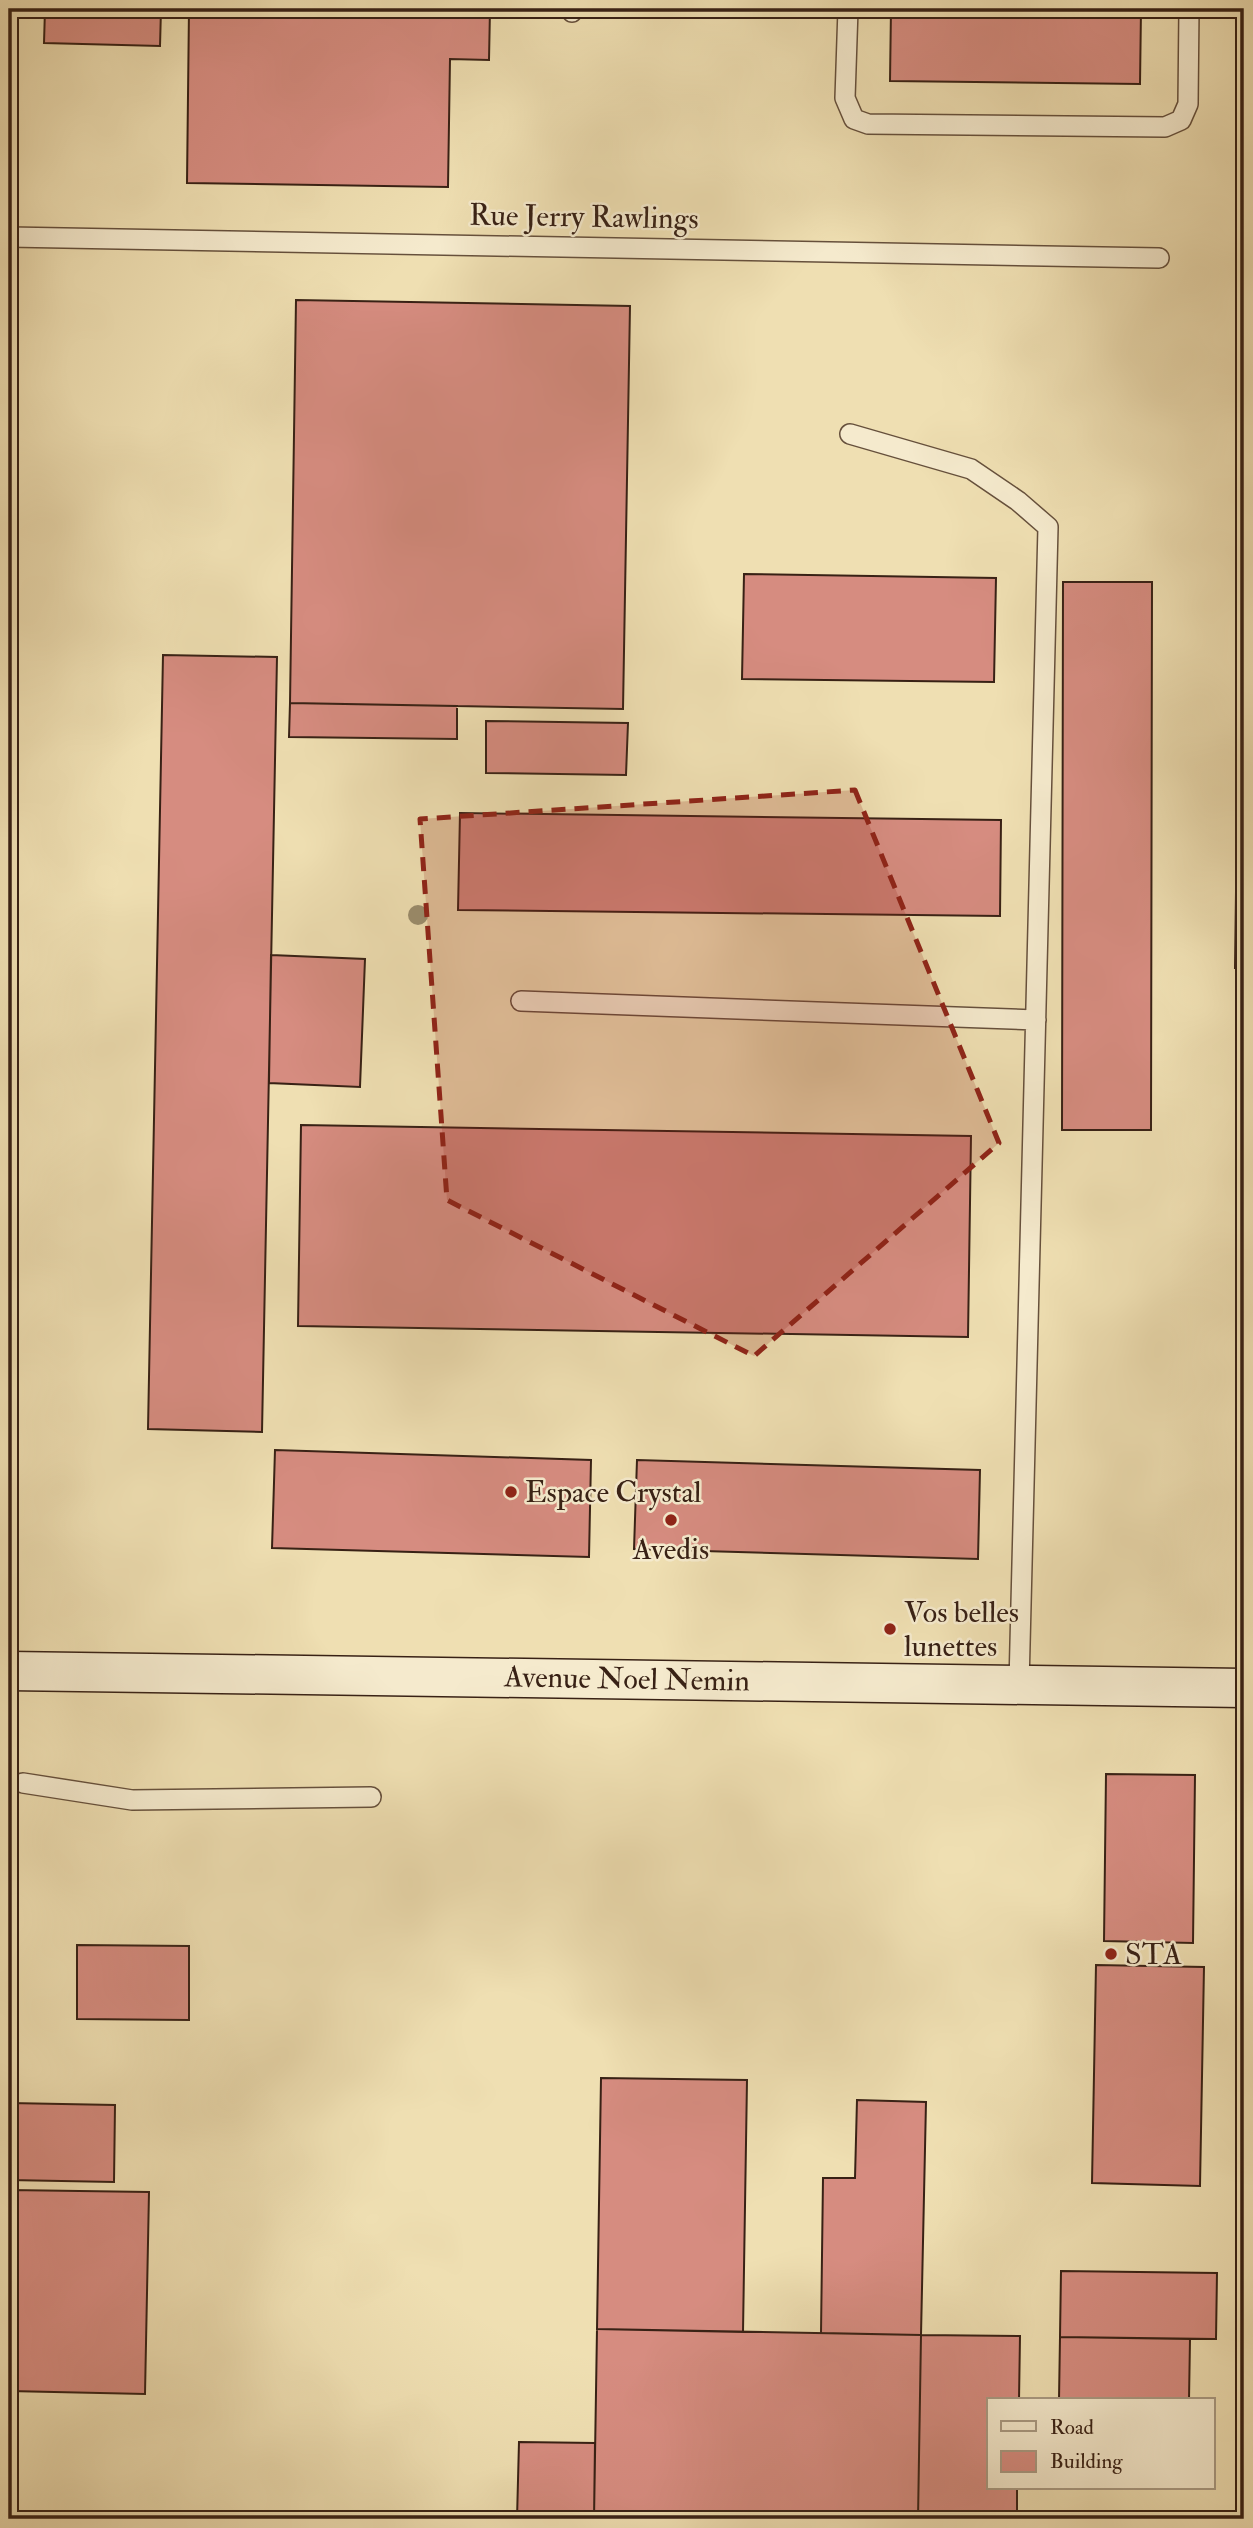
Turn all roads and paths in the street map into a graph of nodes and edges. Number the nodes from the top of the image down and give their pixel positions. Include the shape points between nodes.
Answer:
1 (848, 9) edge
2 (1189, 9) edge
3 (9, 237) edge
4 (1159, 258) dead end
5 (850, 434) dead end
6 (521, 1001) dead end
7 (1036, 1020) junction
8 (9, 1671) edge
9 (1019, 1684) junction
10 (1244, 1688) edge
11 (23, 1783) dead end
12 (371, 1797) dead end

1 - 2 lane via 845,98 854,120 869,124 1165,127 1181,120 1188,104
3 - 4 lane, Rue Jerry Rawlings
5 - 7 lane via 971,469 1048,527
6 - 7 lane
7 - 9 lane
8 - 9 street, Avenue Noel Nemin
9 - 10 street, Avenue Noel Nemin
11 - 12 lane via 132,1800

